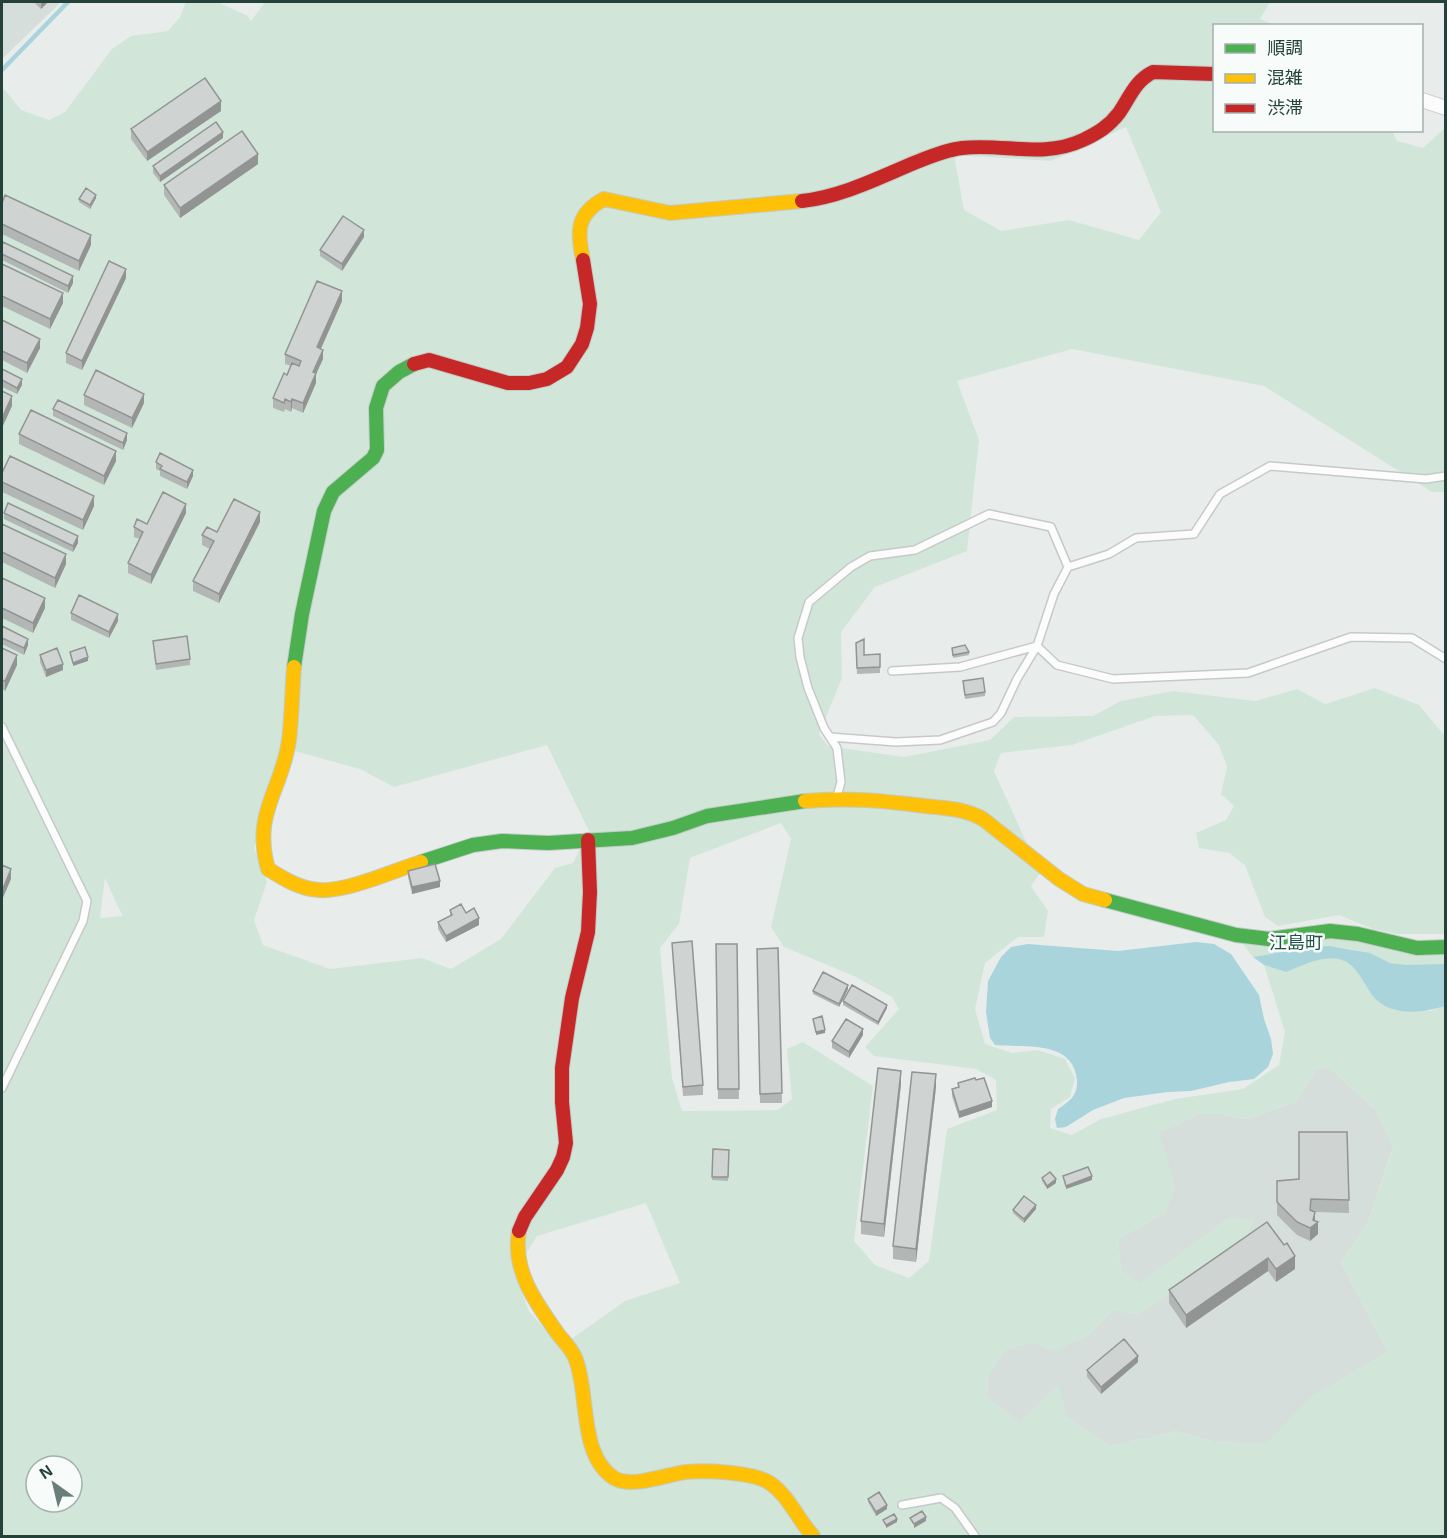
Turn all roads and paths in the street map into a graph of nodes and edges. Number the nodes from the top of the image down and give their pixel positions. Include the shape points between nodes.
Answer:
1 (1213, 74) edge
2 (1423, 100) edge
3 (1446, 108) edge
4 (1446, 476) edge
5 (1068, 567) junction
6 (1037, 646) junction
7 (1446, 659) edge
8 (892, 671) dead end
9 (2, 727) edge
10 (830, 737) junction
11 (837, 798) junction
12 (588, 840) junction
13 (1446, 947) edge
14 (2, 1088) edge
15 (902, 1505) dead end
16 (813, 1536) edge
17 (975, 1536) edge

1 - 12 street via 1153,72 1145,76 1105,129 1081,141 1052,150 962,148 806,201 670,213 604,199 591,206 579,229 590,304 582,344 567,367 547,379 508,383 429,360 399,372 382,387 376,408 377,450 373,458 333,492 324,511 302,614 289,740 262,834 268,869 290,883 319,890 349,886 473,845
2 - 3 street
4 - 5 lane via 1426,479 1270,466 1220,494 1194,534 1136,538 1109,554
5 - 6 lane via 1054,594
5 - 10 lane via 1051,527 989,514 915,550 870,556 851,567 809,602 798,638 808,688
6 - 7 lane via 1057,666 1113,679 1248,673 1351,637 1412,638
6 - 8 lane via 960,667
6 - 10 lane via 993,722 940,740 896,742
9 - 14 lane via 87,901 83,921
10 - 11 lane via 837,748 841,782
11 - 12 street via 707,816 632,838
11 - 13 street via 969,811 1083,894 1236,935 1269,939 1330,931 1417,948
12 - 16 street via 586,944 573,991 563,1064 566,1143 561,1163 520,1226 518,1258 522,1275 576,1359 587,1432 605,1469 616,1479 638,1481 704,1472 769,1481
15 - 17 lane via 941,1498 956,1508

